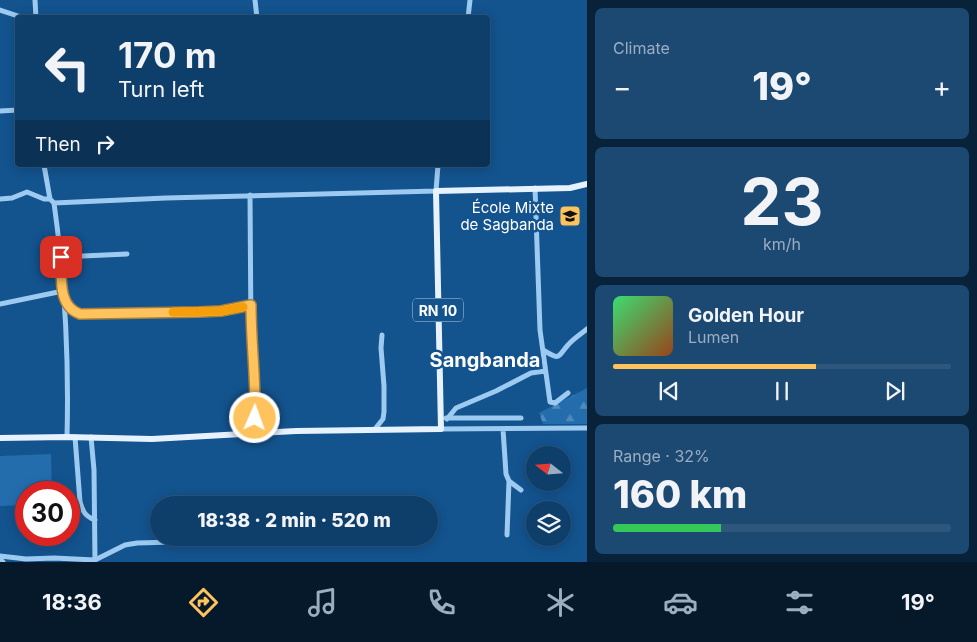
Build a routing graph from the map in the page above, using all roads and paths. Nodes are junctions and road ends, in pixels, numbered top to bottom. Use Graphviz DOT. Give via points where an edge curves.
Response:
graph roads {
  1 [pos="35,0"];
  2 [pos="256,0"];
  3 [pos="470,0"];
  4 [pos="0,10"];
  5 [pos="15,15"];
  6 [pos="36,15"];
  7 [pos="257,15"];
  8 [pos="468,15"];
  9 [pos="0,110"];
  10 [pos="15,110"];
  11 [pos="44,167"];
  12 [pos="438,167"];
  13 [pos="587,184"];
  14 [pos="535,188"];
  15 [pos="436,191"];
  16 [pos="250,195"];
  17 [pos="0,199"];
  18 [pos="52,201"];
  19 [pos="127,254"];
  20 [pos="61,257"];
  21 [pos="63,291"];
  22 [pos="64,300"];
  23 [pos="0,304"];
  24 [pos="251,305"];
  25 [pos="587,329"];
  26 [pos="382,335"];
  27 [pos="544,350"];
  28 [pos="545,370"];
  29 [pos="568,393"];
  30 [pos="444,418"];
  31 [pos="521,418"];
  32 [pos="587,428"];
  33 [pos="440,429"];
  34 [pos="503,429"];
  35 [pos="375,430"];
  36 [pos="254,433"];
  37 [pos="67,437"];
  38 [pos="76,437"];
  39 [pos="91,437"];
  40 [pos="0,438"];
  41 [pos="509,481"];
  42 [pos="521,490"];
  43 [pos="95,520"];
  44 [pos="507,536"];
  45 [pos="150,543"];
  46 [pos="0,556"];
  47 [pos="95,561"];
  1 -- 6 [label="street"];
  2 -- 7 [label="street"];
  3 -- 8 [label="street"];
  4 -- 5 [label="street"];
  9 -- 10 [label="street"];
  11 -- 18 [label="street"];
  12 -- 15 [label="street"];
  13 -- 14 [label="main road" via="570,188"];
  14 -- 15 [label="main road"];
  14 -- 27 [label="street" via="539,314"];
  15 -- 16 [label="street"];
  15 -- 30 [label="main road, RN 10"];
  16 -- 18 [label="street"];
  16 -- 24 [label="street"];
  17 -- 18 [label="street" via="27,192"];
  18 -- 20 [label="street"];
  19 -- 20 [label="street"];
  20 -- 21 [label="street"];
  21 -- 22 [label="street"];
  21 -- 23 [label="street"];
  22 -- 24 [label="street" via="76,312 87,314 221,311"];
  22 -- 37 [label="street"];
  24 -- 36 [label="street" via="256,388"];
  25 -- 27 [label="street" via="569,344 562,355 552,356"];
  26 -- 35 [label="street" via="384,412"];
  27 -- 28 [label="street"];
  28 -- 29 [label="street" via="550,402 555,403"];
  28 -- 30 [label="street" via="456,408"];
  30 -- 31 [label="street"];
  30 -- 33 [label="main road, RN 10"];
  32 -- 34 [label="street"];
  33 -- 34 [label="street"];
  33 -- 35 [label="main road"];
  34 -- 41 [label="street"];
  35 -- 36 [label="main road"];
  36 -- 39 [label="main road" via="152,439"];
  37 -- 38 [label="main road"];
  37 -- 40 [label="main road"];
  38 -- 39 [label="main road"];
  38 -- 43 [label="street" via="82,512"];
  39 -- 43 [label="street"];
  41 -- 42 [label="street"];
  41 -- 44 [label="street"];
  43 -- 47 [label="street"];
  45 -- 47 [label="street" via="124,545"];
  46 -- 47 [label="street"];
}
